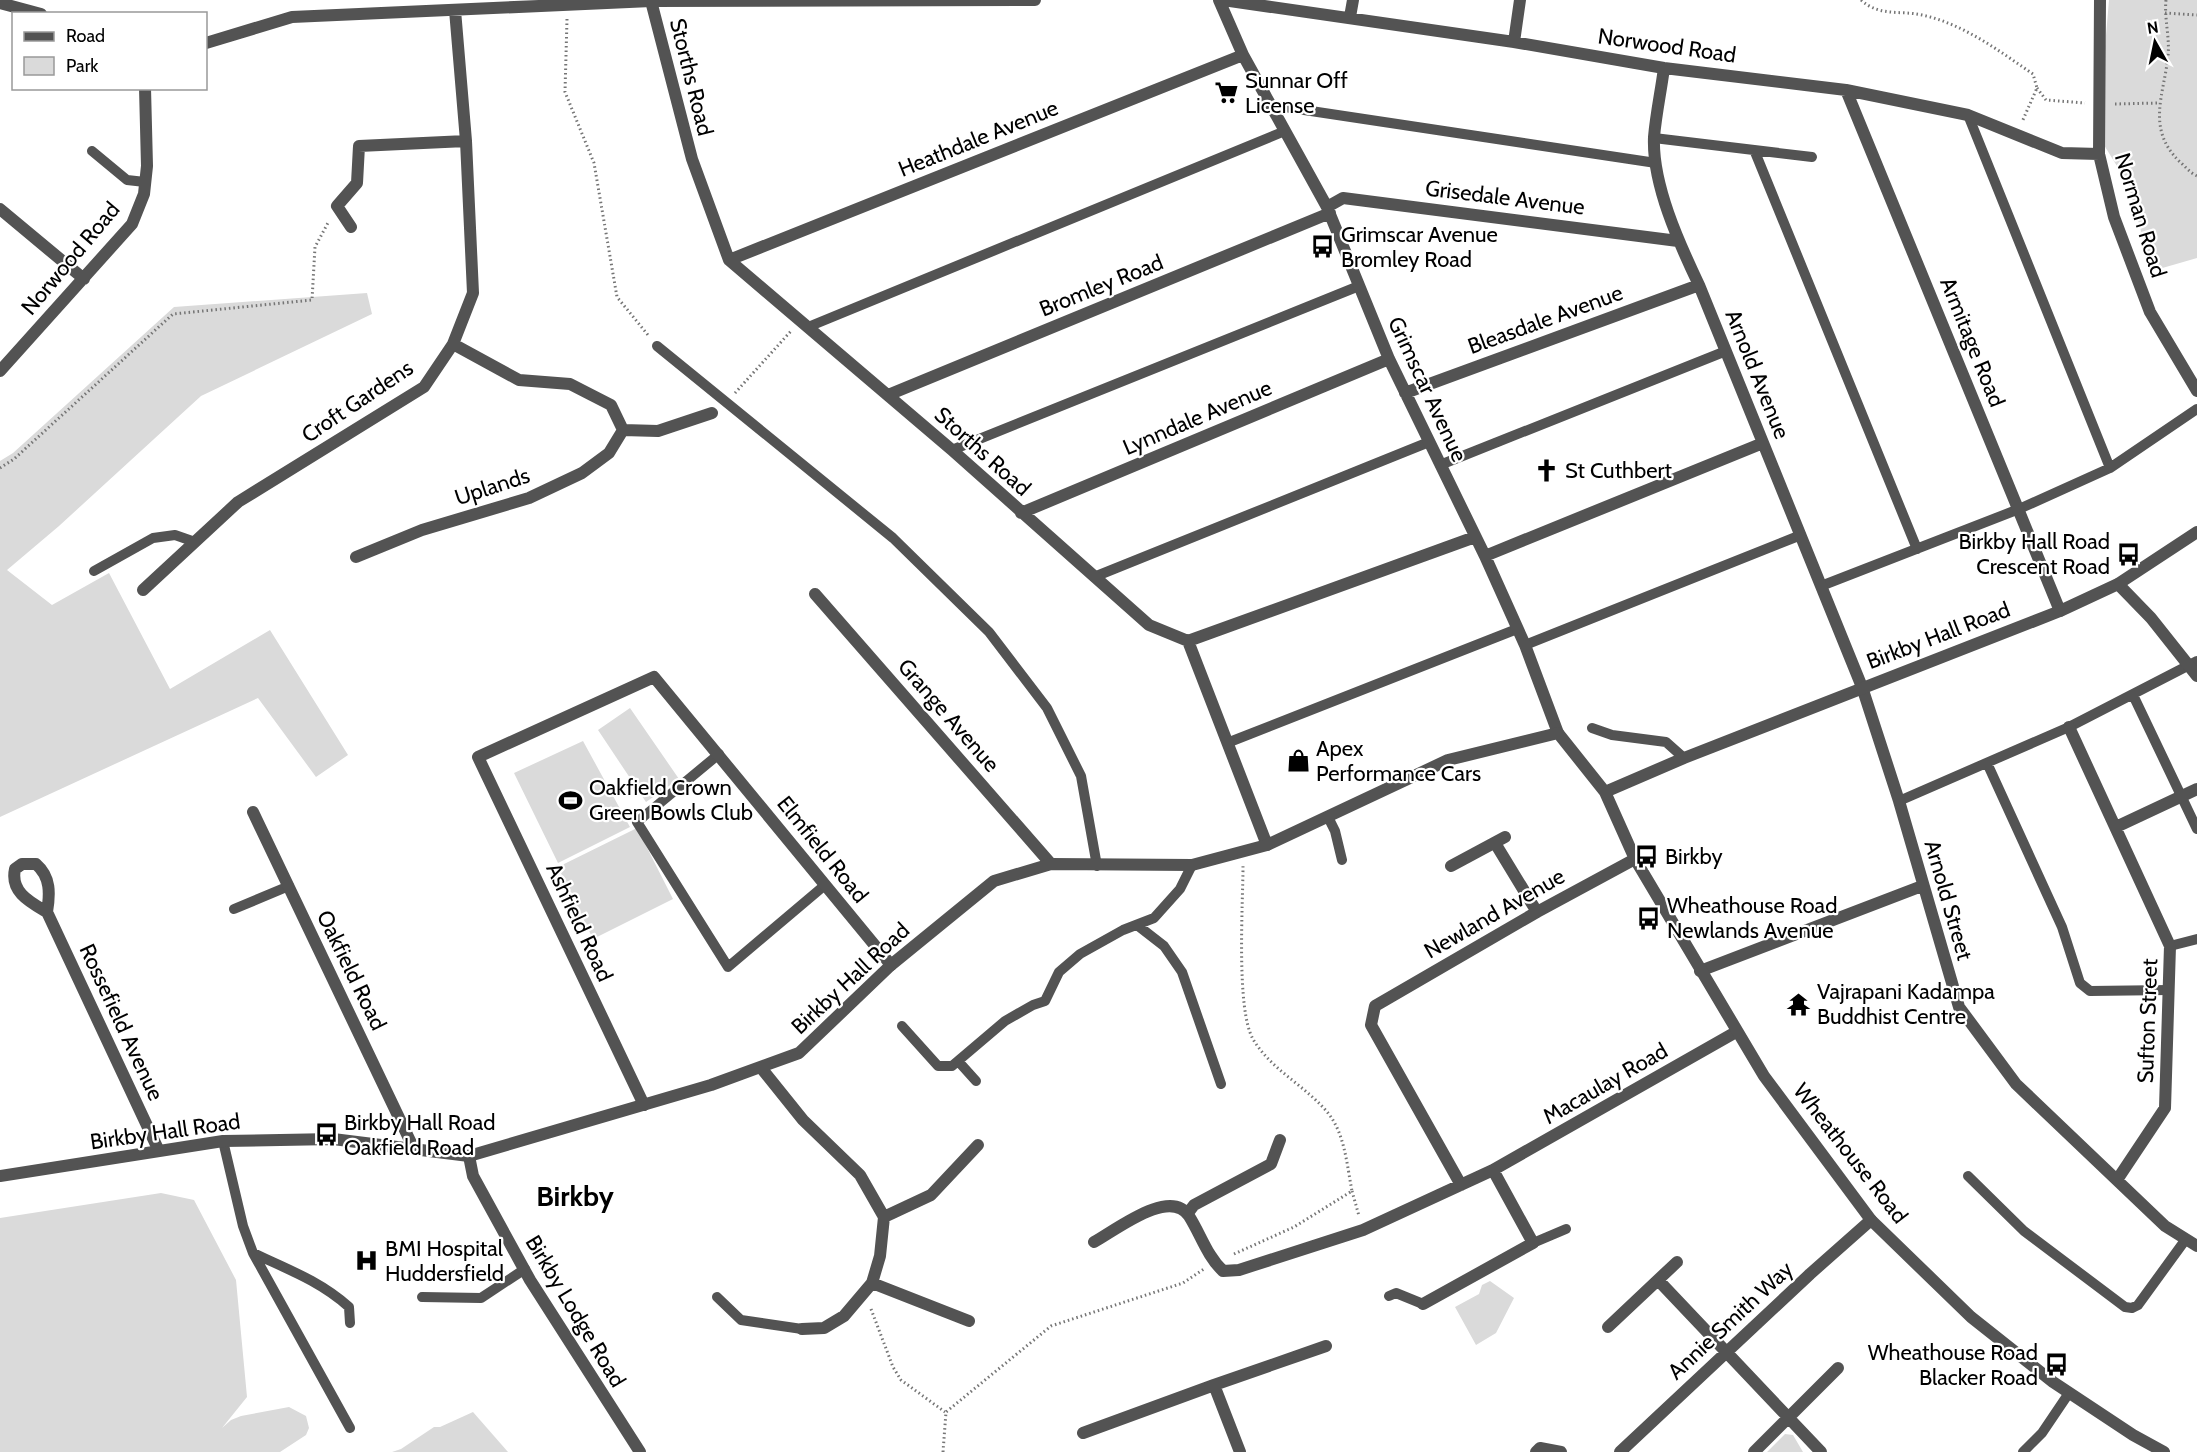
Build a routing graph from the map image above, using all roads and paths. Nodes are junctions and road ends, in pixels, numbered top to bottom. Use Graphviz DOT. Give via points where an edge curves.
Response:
graph roads {
  1 [pos="1035,0"];
  2 [pos="1219,0"];
  3 [pos="1223,0"];
  4 [pos="1353,0"];
  5 [pos="1520,0"];
  6 [pos="1861,0"];
  7 [pos="2100,0"];
  8 [pos="2166,0"];
  9 [pos="651,1"];
  10 [pos="0,3"];
  11 [pos="568,5"];
  12 [pos="455,10"];
  13 [pos="34,12"];
  14 [pos="2164,13"];
  15 [pos="2197,15"];
  16 [pos="1350,17"];
  17 [pos="1514,42"];
  18 [pos="207,43"];
  19 [pos="1243,55"];
  20 [pos="1664,68"];
  21 [pos="2037,88"];
  22 [pos="146,90"];
  23 [pos="1846,90"];
  24 [pos="2158,103"];
  25 [pos="2098,104"];
  26 [pos="1271,105"];
  27 [pos="1968,115"];
  28 [pos="1285,131"];
  29 [pos="2016,135"];
  30 [pos="1654,138"];
  31 [pos="466,141"];
  32 [pos="92,151"];
  33 [pos="1755,152"];
  34 [pos="2098,154"];
  35 [pos="1812,157"];
  36 [pos="1656,163"];
  37 [pos="2197,176"];
  38 [pos="145,182"];
  39 [pos="337,206"];
  40 [pos="0,209"];
  41 [pos="1329,210"];
  42 [pos="351,227"];
  43 [pos="1678,241"];
  44 [pos="729,260"];
  45 [pos="84,279"];
  46 [pos="1699,285"];
  47 [pos="1359,286"];
  48 [pos="804,324"];
  49 [pos="453,344"];
  50 [pos="657,346"];
  51 [pos="1726,351"];
  52 [pos="1389,359"];
  53 [pos="0,371"];
  54 [pos="2197,391"];
  55 [pos="1405,393"];
  56 [pos="888,395"];
  57 [pos="726,404"];
  58 [pos="2197,409"];
  59 [pos="712,413"];
  60 [pos="623,430"];
  61 [pos="1429,442"];
  62 [pos="1763,443"];
  63 [pos="952,450"];
  64 [pos="1440,465"];
  65 [pos="0,468"];
  66 [pos="2110,468"];
  67 [pos="2019,509"];
  68 [pos="1021,513"];
  69 [pos="2197,532"];
  70 [pos="1800,535"];
  71 [pos="1475,537"];
  72 [pos="195,542"];
  73 [pos="1917,549"];
  74 [pos="1485,556"];
  75 [pos="356,557"];
  76 [pos="94,571"];
  77 [pos="1094,577"];
  78 [pos="2118,584"];
  79 [pos="1821,586"];
  80 [pos="143,590"];
  81 [pos="815,594"];
  82 [pos="2061,611"];
  83 [pos="1517,628"];
  84 [pos="1188,640"];
  85 [pos="1525,645"];
  86 [pos="2195,668"];
  87 [pos="1862,687"];
  88 [pos="2133,695"];
  89 [pos="2069,727"];
  90 [pos="1592,728"];
  91 [pos="1558,733"];
  92 [pos="1227,743"];
  93 [pos="719,754"];
  94 [pos="478,757"];
  95 [pos="1684,758"];
  96 [pos="1987,763"];
  97 [pos="2197,789"];
  98 [pos="1605,792"];
  99 [pos="2183,795"];
  100 [pos="1899,801"];
  101 [pos="253,812"];
  102 [pos="1328,817"];
  103 [pos="2116,826"];
  104 [pos="2197,829"];
  105 [pos="1267,845"];
  106 [pos="1635,859"];
  107 [pos="1342,860"];
  108 [pos="1051,864"];
  109 [pos="1192,864"];
  110 [pos="1097,866"];
  111 [pos="1451,866"];
  112 [pos="825,885"];
  113 [pos="289,886"];
  114 [pos="1923,886"];
  115 [pos="234,909"];
  116 [pos="47,912"];
  117 [pos="1537,912"];
  118 [pos="1137,925"];
  119 [pos="2197,939"];
  120 [pos="2170,946"];
  121 [pos="891,965"];
  122 [pos="1700,971"];
  123 [pos="2169,990"];
  124 [pos="902,1026"];
  125 [pos="1736,1032"];
  126 [pos="958,1060"];
  127 [pos="762,1069"];
  128 [pos="976,1081"];
  129 [pos="1221,1084"];
  130 [pos="644,1105"];
  131 [pos="1280,1140"];
  132 [pos="223,1141"];
  133 [pos="978,1145"];
  134 [pos="413,1147"];
  135 [pos="158,1149"];
  136 [pos="469,1156"];
  137 [pos="1493,1170"];
  138 [pos="0,1176"];
  139 [pos="1968,1176"];
  140 [pos="2118,1180"];
  141 [pos="1461,1185"];
  142 [pos="1352,1191"];
  143 [pos="1188,1213"];
  144 [pos="884,1217"];
  145 [pos="1871,1220"];
  146 [pos="1566,1229"];
  147 [pos="1363,1230"];
  148 [pos="1094,1242"];
  149 [pos="2192,1242"];
  150 [pos="1533,1243"];
  151 [pos="253,1253"];
  152 [pos="1677,1262"];
  153 [pos="525,1269"];
  154 [pos="1658,1280"];
  155 [pos="872,1283"];
  156 [pos="1389,1296"];
  157 [pos="422,1297"];
  158 [pos="717,1298"];
  159 [pos="859,1298"];
  160 [pos="1423,1304"];
  161 [pos="969,1321"];
  162 [pos="350,1323"];
  163 [pos="1608,1327"];
  164 [pos="802,1329"];
  165 [pos="1326,1346"];
  166 [pos="1727,1352"];
  167 [pos="1838,1368"];
  168 [pos="1214,1385"];
  169 [pos="2070,1393"];
  170 [pos="946,1412"];
  171 [pos="1789,1418"];
  172 [pos="350,1428"];
  173 [pos="1083,1433"];
  174 [pos="640,1452"];
  175 [pos="1240,1452"];
  176 [pos="1536,1452"];
  177 [pos="1561,1452"];
  178 [pos="1620,1452"];
  179 [pos="1754,1452"];
  180 [pos="1821,1452"];
  181 [pos="2023,1452"];
  182 [pos="2164,1452"];
  1 -- 9 [label="street"];
  2 -- 19 [label="street, Grimscar Avenue"];
  3 -- 16 [label="street, Norwood Road"];
  4 -- 16 [label="street"];
  5 -- 17 [label="street"];
  6 -- 21 [label="path" via="1870,8 1922,15 1979,37 2033,74"];
  7 -- 25 [label="street, Norman Road"];
  8 -- 14 [label="path"];
  9 -- 11 [label="street"];
  9 -- 44 [label="street, Storths Road" via="692,159"];
  10 -- 13 [label="street"];
  11 -- 12 [label="street"];
  11 -- 50 [label="path" via="565,92 594,163 617,297"];
  12 -- 18 [label="street" via="292,17"];
  12 -- 31 [label="street, Croft Gardens"];
  14 -- 15 [label="path"];
  14 -- 24 [label="path" via="2168,54"];
  16 -- 17 [label="street, Norwood Road"];
  17 -- 20 [label="street, Norwood Road"];
  19 -- 26 [label="street, Grimscar Avenue"];
  19 -- 44 [label="street, Heathdale Avenue"];
  20 -- 23 [label="street, Norwood Road"];
  20 -- 30 [label="street, Arnold Avenue"];
  21 -- 25 [label="path" via="2046,100"];
  21 -- 29 [label="path"];
  22 -- 38 [label="street, Norwood Road"];
  23 -- 27 [label="street, Norwood Road"];
  23 -- 67 [label="street, Armitage Road"];
  24 -- 25 [label="path"];
  24 -- 37 [label="path" via="2168,150"];
  25 -- 34 [label="street, Norman Road"];
  26 -- 28 [label="street, Grimscar Avenue"];
  26 -- 36 [label="lane"];
  27 -- 29 [label="street, Norwood Road"];
  27 -- 66 [label="lane"];
  28 -- 41 [label="street, Grimscar Avenue"];
  28 -- 48 [label="lane"];
  29 -- 34 [label="street, Norwood Road" via="2062,153"];
  30 -- 33 [label="lane"];
  30 -- 36 [label="street, Arnold Avenue"];
  31 -- 39 [label="street" via="359,146 357,183"];
  31 -- 49 [label="street, Croft Gardens" via="473,293"];
  32 -- 38 [label="lane" via="126,180"];
  33 -- 35 [label="lane"];
  33 -- 73 [label="lane"];
  34 -- 54 [label="street, Norman Road" via="2114,217 2150,312"];
  36 -- 43 [label="street, Arnold Avenue"];
  38 -- 45 [label="street, Norwood Road" via="132,224"];
  39 -- 42 [label="street"];
  39 -- 65 [label="path" via="315,247 312,300 173,314"];
  40 -- 45 [label="street"];
  41 -- 43 [label="street, Grisedale Avenue" via="1343,198"];
  41 -- 47 [label="street, Grimscar Avenue"];
  41 -- 56 [label="street, Bromley Road"];
  43 -- 46 [label="street, Arnold Avenue"];
  44 -- 48 [label="street, Storths Road"];
  45 -- 53 [label="street, Norwood Road"];
  46 -- 51 [label="street, Arnold Avenue"];
  46 -- 55 [label="street, Bleasdale Avenue"];
  47 -- 52 [label="street, Grimscar Avenue"];
  47 -- 63 [label="lane"];
  48 -- 56 [label="street, Storths Road"];
  48 -- 57 [label="path"];
  49 -- 60 [label="street" via="519,380 570,384 611,405"];
  49 -- 72 [label="street, Croft Gardens" via="424,387 238,502"];
  50 -- 57 [label="lane"];
  51 -- 62 [label="street, Arnold Avenue"];
  51 -- 64 [label="lane"];
  52 -- 55 [label="street, Grimscar Avenue"];
  52 -- 68 [label="street, Lynndale Avenue"];
  55 -- 61 [label="street, Grimscar Avenue"];
  56 -- 63 [label="street, Storths Road"];
  57 -- 110 [label="lane" via="893,538 989,632 1047,708 1081,776"];
  58 -- 66 [label="lane"];
  59 -- 60 [label="street" via="658,431"];
  60 -- 75 [label="street, Uplands" via="609,453 582,473 540,493"];
  61 -- 64 [label="street, Grimscar Avenue"];
  61 -- 77 [label="lane"];
  62 -- 70 [label="street, Arnold Avenue"];
  62 -- 74 [label="street"];
  63 -- 68 [label="street, Storths Road"];
  64 -- 71 [label="street, Grimscar Avenue"];
  66 -- 67 [label="lane"];
  67 -- 73 [label="lane"];
  67 -- 82 [label="street, Armitage Road"];
  68 -- 77 [label="street, Storths Road"];
  69 -- 78 [label="street, Birkby Hall Road"];
  70 -- 79 [label="street, Arnold Avenue"];
  70 -- 85 [label="lane"];
  71 -- 74 [label="street, Grimscar Avenue"];
  71 -- 84 [label="street"];
  72 -- 76 [label="lane" via="175,535 153,538"];
  72 -- 80 [label="street, Croft Gardens"];
  73 -- 79 [label="lane"];
  74 -- 83 [label="street, Grimscar Avenue"];
  77 -- 84 [label="street, Storths Road" via="1149,625"];
  78 -- 82 [label="street, Birkby Hall Road"];
  78 -- 86 [label="street"];
  79 -- 87 [label="street, Arnold Avenue"];
  81 -- 108 [label="street, Grange Avenue"];
  82 -- 87 [label="street, Birkby Hall Road"];
  83 -- 85 [label="street, Grimscar Avenue"];
  83 -- 92 [label="lane"];
  84 -- 92 [label="street"];
  85 -- 91 [label="street, Grimscar Avenue"];
  86 -- 88 [label="lane"];
  87 -- 95 [label="street, Birkby Hall Road"];
  87 -- 100 [label="street, Arnold Street"];
  88 -- 89 [label="lane"];
  88 -- 99 [label="lane"];
  89 -- 96 [label="lane"];
  89 -- 103 [label="street, Sufton Street"];
  90 -- 95 [label="lane" via="1612,735 1666,742"];
  91 -- 98 [label="street, Grimscar Avenue"];
  91 -- 102 [label="street, Birkby Hall Road" via="1448,760"];
  92 -- 105 [label="street"];
  93 -- 94 [label="street, Elmfield Road" via="654,677"];
  93 -- 112 [label="street, Elmfield Road"];
  93 -- 112 [label="lane" via="637,822 728,967"];
  94 -- 130 [label="street, Ashfield Road"];
  95 -- 98 [label="street, Birkby Hall Road"];
  96 -- 100 [label="lane"];
  96 -- 123 [label="lane" via="2062,927 2080,984 2090,991"];
  97 -- 99 [label="street"];
  98 -- 106 [label="street, Wheathouse Road"];
  99 -- 103 [label="street"];
  99 -- 104 [label="lane"];
  100 -- 114 [label="street, Arnold Street"];
  101 -- 113 [label="street, Oakfield Road"];
  102 -- 105 [label="street, Birkby Hall Road"];
  102 -- 107 [label="lane"];
  103 -- 120 [label="street, Sufton Street"];
  105 -- 109 [label="street, Birkby Hall Road"];
  106 -- 117 [label="street, Newland Avenue"];
  106 -- 122 [label="street, Wheathouse Road"];
  108 -- 110 [label="street, Birkby Hall Road"];
  108 -- 121 [label="street, Birkby Hall Road" via="993,881"];
  109 -- 110 [label="street, Birkby Hall Road"];
  109 -- 118 [label="lane" via="1180,889 1154,918"];
  111 -- 117 [label="street" via="1500,840"];
  112 -- 121 [label="street, Elmfield Road"];
  113 -- 115 [label="lane"];
  113 -- 134 [label="street, Oakfield Road"];
  114 -- 122 [label="street"];
  114 -- 140 [label="street, Arnold Street" via="1959,1006 2016,1084"];
  116 -- 135 [label="street, Rossefield Avenue"];
  117 -- 141 [label="street, Newland Avenue" via="1376,1006 1371,1025"];
  118 -- 126 [label="lane" via="1080,954 1059,972 1046,1002 1032,1005 1005,1021"];
  118 -- 129 [label="lane" via="1164,946 1182,972"];
  119 -- 120 [label="lane"];
  120 -- 123 [label="street, Sufton Street"];
  121 -- 127 [label="street, Birkby Hall Road" via="799,1053"];
  122 -- 125 [label="street, Wheathouse Road"];
  123 -- 140 [label="street, Sufton Street" via="2165,1108"];
  124 -- 126 [label="lane" via="938,1066 952,1066"];
  125 -- 137 [label="street, Macaulay Road"];
  125 -- 145 [label="street, Wheathouse Road"];
  126 -- 128 [label="lane"];
  127 -- 130 [label="street, Birkby Hall Road"];
  127 -- 144 [label="street" via="802,1120 860,1175"];
  130 -- 136 [label="street, Birkby Hall Road"];
  131 -- 143 [label="street" via="1271,1164 1194,1205"];
  132 -- 134 [label="street, Birkby Hall Road" via="333,1139"];
  132 -- 135 [label="street, Birkby Hall Road"];
  132 -- 151 [label="lane"];
  133 -- 144 [label="street" via="931,1195"];
  134 -- 136 [label="street, Birkby Hall Road"];
  135 -- 138 [label="street, Birkby Hall Road"];
  136 -- 153 [label="street, Birkby Lodge Road" via="473,1176"];
  137 -- 141 [label="street, Macaulay Road"];
  137 -- 150 [label="street"];
  139 -- 149 [label="lane" via="2024,1231 2125,1307 2138,1305"];
  140 -- 149 [label="street, Arnold Street" via="2165,1226"];
  141 -- 147 [label="street, Macaulay Road"];
  142 -- 147 [label="path"];
  143 -- 147 [label="street, Macaulay Road" via="1214,1262 1224,1271 1239,1270"];
  143 -- 148 [label="street" via="1175,1204 1159,1206"];
  144 -- 155 [label="street" via="880,1256"];
  145 -- 166 [label="street, Annie Smith Way"];
  145 -- 169 [label="street, Wheathouse Road" via="1971,1317"];
  146 -- 150 [label="lane"];
  150 -- 160 [label="street"];
  151 -- 162 [label="lane" via="300,1273 334,1294 349,1307"];
  151 -- 172 [label="lane"];
  152 -- 154 [label="street"];
  153 -- 157 [label="lane" via="481,1298"];
  153 -- 174 [label="street, Birkby Lodge Road"];
  154 -- 163 [label="street"];
  154 -- 166 [label="street"];
  155 -- 159 [label="street"];
  155 -- 161 [label="street"];
  156 -- 160 [label="lane" via="1396,1293"];
  158 -- 164 [label="lane" via="741,1320"];
  159 -- 164 [label="street" via="844,1316 824,1328"];
  159 -- 170 [label="path" via="869,1305 892,1368 901,1380"];
  165 -- 168 [label="street"];
  166 -- 171 [label="street"];
  166 -- 178 [label="street, Annie Smith Way"];
  167 -- 171 [label="street"];
  168 -- 173 [label="street"];
  168 -- 175 [label="street"];
  169 -- 181 [label="lane" via="2042,1433"];
  169 -- 182 [label="street, Wheathouse Road"];
  171 -- 179 [label="street"];
  171 -- 180 [label="street"];
  176 -- 177 [label="street" via="1540,1448"];
}
